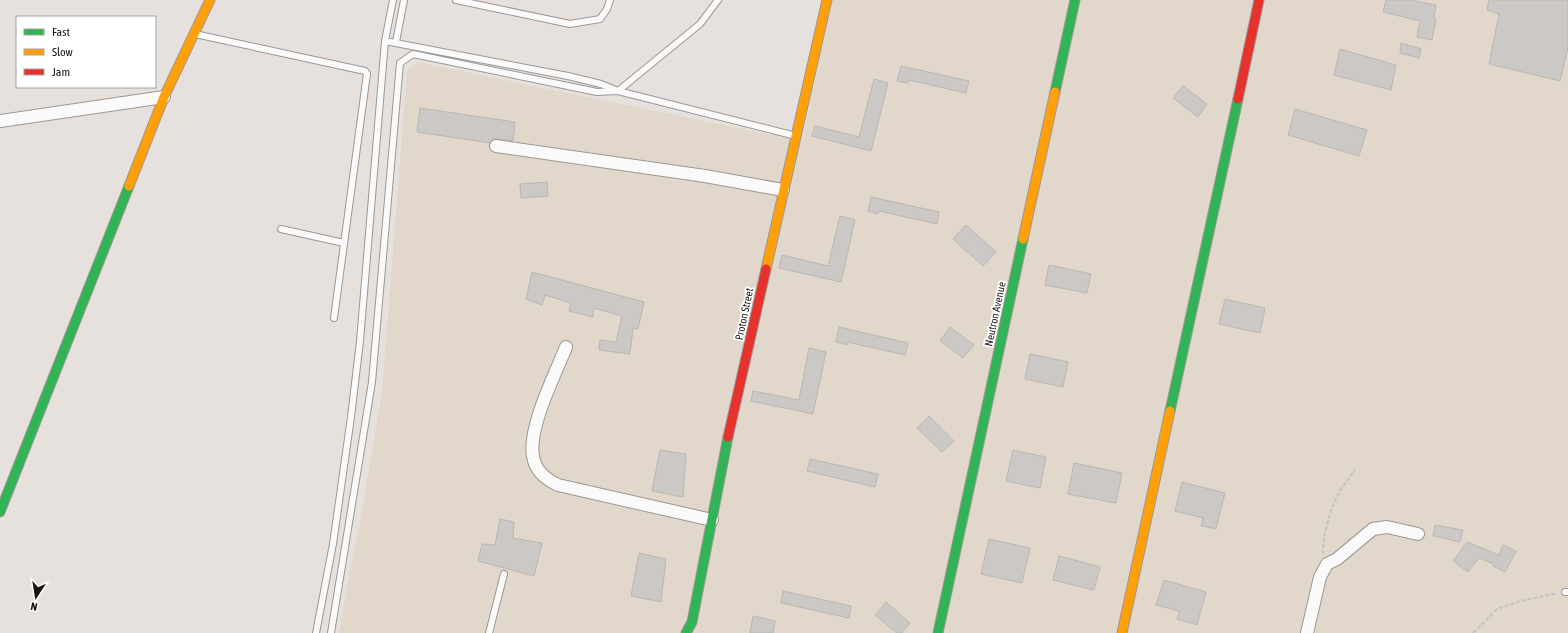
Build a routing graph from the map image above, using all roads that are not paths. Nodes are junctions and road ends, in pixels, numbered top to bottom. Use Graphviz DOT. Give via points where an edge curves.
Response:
graph roads {
  1 [pos="210,0"];
  2 [pos="393,0"];
  3 [pos="404,0"];
  4 [pos="456,0"];
  5 [pos="610,0"];
  6 [pos="718,0"];
  7 [pos="826,0"];
  8 [pos="1076,0"];
  9 [pos="1259,0"];
  10 [pos="194,34"];
  11 [pos="385,41"];
  12 [pos="396,42"];
  13 [pos="515,66"];
  14 [pos="514,75"];
  15 [pos="568,76"];
  16 [pos="566,85"];
  17 [pos="618,91"];
  18 [pos="164,97"];
  19 [pos="0,121"];
  20 [pos="796,136"];
  21 [pos="496,146"];
  22 [pos="783,190"];
  23 [pos="281,229"];
  24 [pos="344,243"];
  25 [pos="334,318"];
  26 [pos="566,347"];
  27 [pos="0,512"];
  28 [pos="712,520"];
  29 [pos="1418,534"];
  30 [pos="504,574"];
  31 [pos="316,633"];
  32 [pos="331,633"];
  33 [pos="489,633"];
  34 [pos="686,633"];
  35 [pos="938,633"];
  36 [pos="1122,633"];
  37 [pos="1307,633"];
  1 -- 10 [label="street"];
  2 -- 11 [label="lane"];
  3 -- 12 [label="lane"];
  4 -- 5 [label="lane" via="570,24 600,18"];
  6 -- 17 [label="lane" via="700,24"];
  7 -- 20 [label="street, Proton Street"];
  8 -- 35 [label="street, Neutron Avenue"];
  9 -- 36 [label="street"];
  10 -- 18 [label="street"];
  10 -- 24 [label="lane" via="365,71 367,74"];
  11 -- 12 [label="lane"];
  11 -- 31 [label="lane" via="360,341 333,544"];
  12 -- 13 [label="lane"];
  13 -- 14 [label="lane"];
  13 -- 15 [label="lane"];
  14 -- 16 [label="lane"];
  14 -- 32 [label="lane" via="413,54 400,63 372,382"];
  15 -- 16 [label="lane"];
  15 -- 17 [label="lane" via="602,84"];
  16 -- 17 [label="lane" via="596,92"];
  17 -- 20 [label="lane"];
  18 -- 19 [label="street"];
  18 -- 27 [label="street"];
  20 -- 22 [label="street, Proton Street"];
  21 -- 22 [label="street" via="705,176"];
  22 -- 28 [label="street, Proton Street"];
  23 -- 24 [label="lane"];
  24 -- 25 [label="lane"];
  26 -- 28 [label="street" via="538,418 533,440 533,457 541,474 558,485"];
  28 -- 34 [label="street, Proton Street" via="692,622"];
  29 -- 37 [label="street" via="1387,527 1373,529 1337,559 1327,564 1320,577"];
  30 -- 33 [label="lane"];
}
